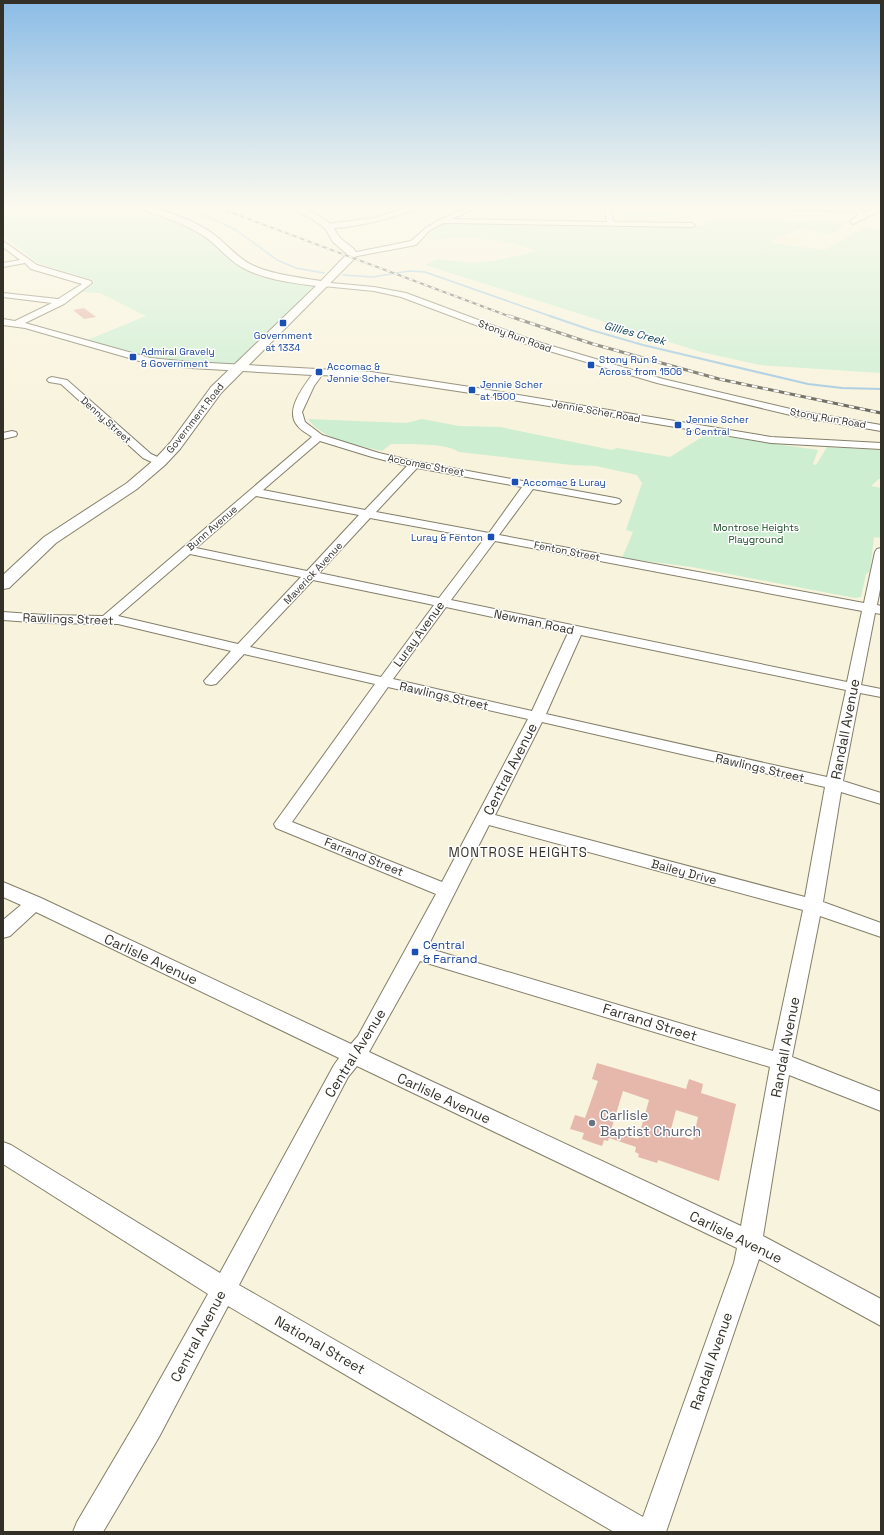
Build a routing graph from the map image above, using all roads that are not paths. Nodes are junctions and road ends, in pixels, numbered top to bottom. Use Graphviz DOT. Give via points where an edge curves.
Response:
graph roads {
  1 [pos="70,278"];
  2 [pos="281,278"];
  3 [pos="329,278"];
  4 [pos="323,284"];
  5 [pos="3,295"];
  6 [pos="61,302"];
  7 [pos="3,322"];
  8 [pos="16,324"];
  9 [pos="239,367"];
  10 [pos="319,372"];
  11 [pos="52,380"];
  12 [pos="881,428"];
  13 [pos="318,437"];
  14 [pos="881,446"];
  15 [pos="160,462"];
  16 [pos="414,464"];
  17 [pos="530,485"];
  18 [pos="253,492"];
  19 [pos="615,501"];
  20 [pos="368,514"];
  21 [pos="491,537"];
  22 [pos="187,550"];
  23 [pos="881,552"];
  24 [pos="311,576"];
  25 [pos="3,584"];
  26 [pos="443,602"];
  27 [pos="875,608"];
  28 [pos="3,616"];
  29 [pos="107,619"];
  30 [pos="576,630"];
  31 [pos="241,650"];
  32 [pos="211,681"];
  33 [pos="384,682"];
  34 [pos="854,687"];
  35 [pos="881,693"];
  36 [pos="537,717"];
  37 [pos="834,784"];
  38 [pos="881,799"];
  39 [pos="485,818"];
  40 [pos="282,824"];
  41 [pos="3,889"];
  42 [pos="446,891"];
  43 [pos="35,903"];
  44 [pos="813,906"];
  45 [pos="881,930"];
  46 [pos="3,931"];
  47 [pos="415,952"];
  48 [pos="354,1055"];
  49 [pos="782,1062"];
  50 [pos="881,1102"];
  51 [pos="3,1152"];
  52 [pos="750,1243"];
  53 [pos="223,1289"];
  54 [pos="881,1313"];
  55 [pos="87,1532"];
  56 [pos="641,1532"];
  57 [pos="652,1532"];
  1 -- 6 [label="street" via="88,283"];
  2 -- 4 [label="main road, Stony Run Road"];
  3 -- 4 [label="main road, Government Road"];
  4 -- 9 [label="main road, Government Road"];
  4 -- 12 [label="street, Stony Run Road" via="403,295 532,343 660,381 799,414"];
  5 -- 6 [label="street"];
  6 -- 8 [label="street"];
  7 -- 8 [label="street, Jennie Scher Road"];
  8 -- 9 [label="street, Jennie Scher Road" via="150,361"];
  9 -- 10 [label="street, Jennie Scher Road"];
  9 -- 15 [label="main road, Government Road" via="216,390 175,446"];
  10 -- 13 [label="street, Accomac Street" via="309,386 297,412 301,424"];
  10 -- 14 [label="street, Jennie Scher Road" via="371,375 771,440"];
  11 -- 15 [label="street, Denny Street" via="64,382 147,456"];
  13 -- 16 [label="street, Accomac Street"];
  13 -- 18 [label="street, Bunn Avenue"];
  15 -- 25 [label="main road, Government Road" via="132,486 50,540"];
  16 -- 17 [label="street, Accomac Street"];
  16 -- 20 [label="street, Maverick Avenue"];
  17 -- 19 [label="street, Accomac Street"];
  17 -- 21 [label="street, Luray Avenue"];
  18 -- 20 [label="street, Fenton Street"];
  18 -- 22 [label="street, Bunn Avenue"];
  20 -- 21 [label="street, Fenton Street"];
  20 -- 24 [label="street, Maverick Avenue"];
  21 -- 26 [label="street, Luray Avenue"];
  21 -- 27 [label="street, Fenton Street"];
  22 -- 24 [label="street, Newman Road"];
  22 -- 29 [label="street, Bunn Avenue"];
  23 -- 27 [label="street, Randall Avenue"];
  24 -- 26 [label="street, Newman Road"];
  24 -- 31 [label="street, Maverick Avenue"];
  26 -- 30 [label="street, Newman Road"];
  26 -- 33 [label="street, Luray Avenue"];
  27 -- 34 [label="street, Randall Avenue"];
  28 -- 29 [label="street, Rawlings Street" via="45,620"];
  29 -- 31 [label="street, Rawlings Street"];
  30 -- 34 [label="street, Newman Road"];
  30 -- 36 [label="street, Central Avenue"];
  31 -- 32 [label="street, Maverick Avenue"];
  31 -- 33 [label="street, Rawlings Street"];
  33 -- 36 [label="street, Rawlings Street"];
  33 -- 40 [label="street, Luray Avenue"];
  34 -- 35 [label="street, Newman Road"];
  34 -- 37 [label="street, Randall Avenue"];
  36 -- 37 [label="street, Rawlings Street"];
  36 -- 39 [label="street, Central Avenue"];
  37 -- 38 [label="street, Rawlings Street"];
  37 -- 44 [label="street, Randall Avenue"];
  39 -- 42 [label="street, Central Avenue"];
  39 -- 44 [label="street, Bailey Drive"];
  40 -- 42 [label="street, Farrand Street"];
  41 -- 43 [label="street, Carlisle Avenue"];
  42 -- 47 [label="street, Central Avenue"];
  43 -- 46 [label="street"];
  43 -- 48 [label="street, Carlisle Avenue"];
  44 -- 45 [label="street, Bailey Drive"];
  44 -- 49 [label="street, Randall Avenue"];
  47 -- 48 [label="street, Central Avenue" via="371,1032"];
  47 -- 49 [label="street, Farrand Street"];
  48 -- 52 [label="street, Carlisle Avenue"];
  48 -- 53 [label="street, Central Avenue" via="341,1071"];
  49 -- 50 [label="street, Farrand Street"];
  49 -- 52 [label="street, Randall Avenue"];
  51 -- 53 [label="street, National Street"];
  52 -- 54 [label="street, Carlisle Avenue"];
  52 -- 57 [label="street, Randall Avenue" via="746,1263"];
  53 -- 55 [label="street, Central Avenue" via="149,1427"];
  53 -- 56 [label="street, National Street"];
}
